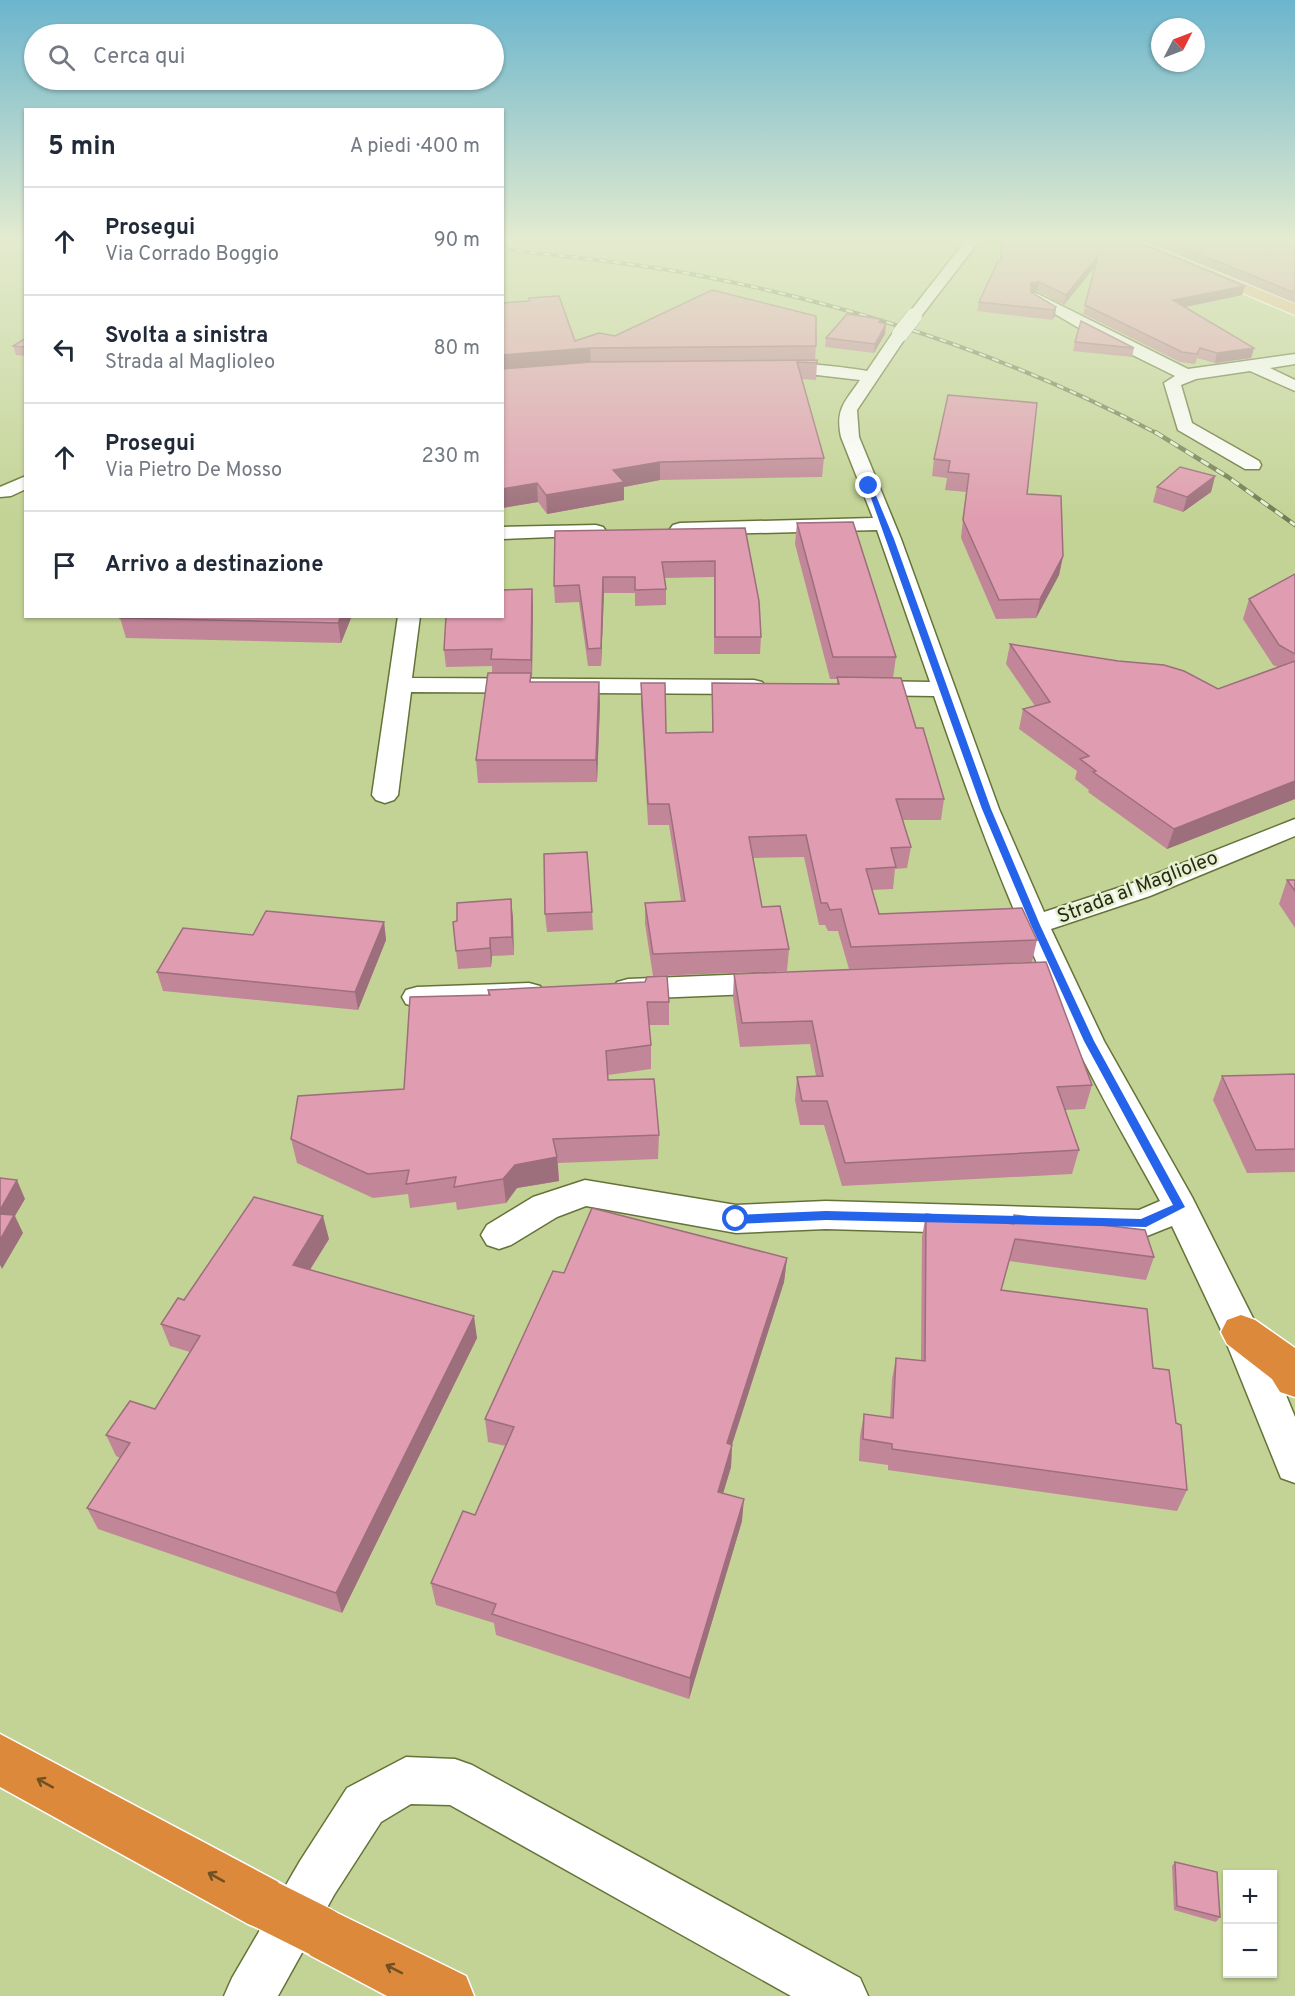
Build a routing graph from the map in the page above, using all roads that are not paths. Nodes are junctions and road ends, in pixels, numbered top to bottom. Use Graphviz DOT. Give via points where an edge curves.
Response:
graph roads {
  1 [pos="901,333"];
  2 [pos="1100,333"];
  3 [pos="1295,359"];
  4 [pos="1252,366"];
  5 [pos="758,371"];
  6 [pos="1192,375"];
  7 [pos="871,376"];
  8 [pos="1295,386"];
  9 [pos="1252,465"];
  10 [pos="24,483"];
  11 [pos="4,492"];
  12 [pos="884,524"];
  13 [pos="657,530"];
  14 [pos="610,531"];
  15 [pos="504,533"];
  16 [pos="409,618"];
  17 [pos="400,685"];
  18 [pos="778,688"];
  19 [pos="838,688"];
  20 [pos="944,689"];
  21 [pos="385,795"];
  22 [pos="1295,827"];
  23 [pos="1035,925"];
  24 [pos="808,982"];
  25 [pos="595,990"];
  26 [pos="560,992"];
  27 [pos="417,997"];
  28 [pos="1180,1207"];
  29 [pos="499,1235"];
  30 [pos="1241,1332"];
  31 [pos="1295,1379"];
  32 [pos="1295,1465"];
  33 [pos="0,1759"];
  34 [pos="250,1996"];
  35 [pos="446,1996"];
  36 [pos="842,1996"];
  1 -- 7 [label="street, bridge"];
  2 -- 6 [label="street"];
  3 -- 4 [label="street"];
  4 -- 6 [label="street"];
  4 -- 8 [label="street"];
  5 -- 7 [label="street" via="817,370"];
  6 -- 9 [label="street" via="1172,383 1184,426"];
  7 -- 12 [label="street" via="848,410 847,423"];
  10 -- 11 [label="street"];
  12 -- 13 [label="street"];
  12 -- 20 [label="street"];
  14 -- 15 [label="street"];
  16 -- 17 [label="street"];
  17 -- 18 [label="street"];
  17 -- 21 [label="street"];
  19 -- 20 [label="street"];
  20 -- 23 [label="street" via="986,809"];
  22 -- 23 [label="street, Strada al Maglioleo" via="1140,890"];
  23 -- 28 [label="street, Strada al Maglioleo" via="1045,973 1089,1041"];
  24 -- 25 [label="street"];
  26 -- 27 [label="street"];
  28 -- 29 [label="street" via="1142,1224 826,1215 736,1219 585,1193 545,1207"];
  28 -- 30 [label="street, Strada al Maglioleo"];
  30 -- 31 [label="highway" via="1287,1366"];
  30 -- 32 [label="street, Strada al Maglioleo"];
  35 -- 33 [label="highway, one-way, bridge" via="267,1905"];
  34 -- 36 [label="street" via="364,1805 406,1780 455,1782"];
}
